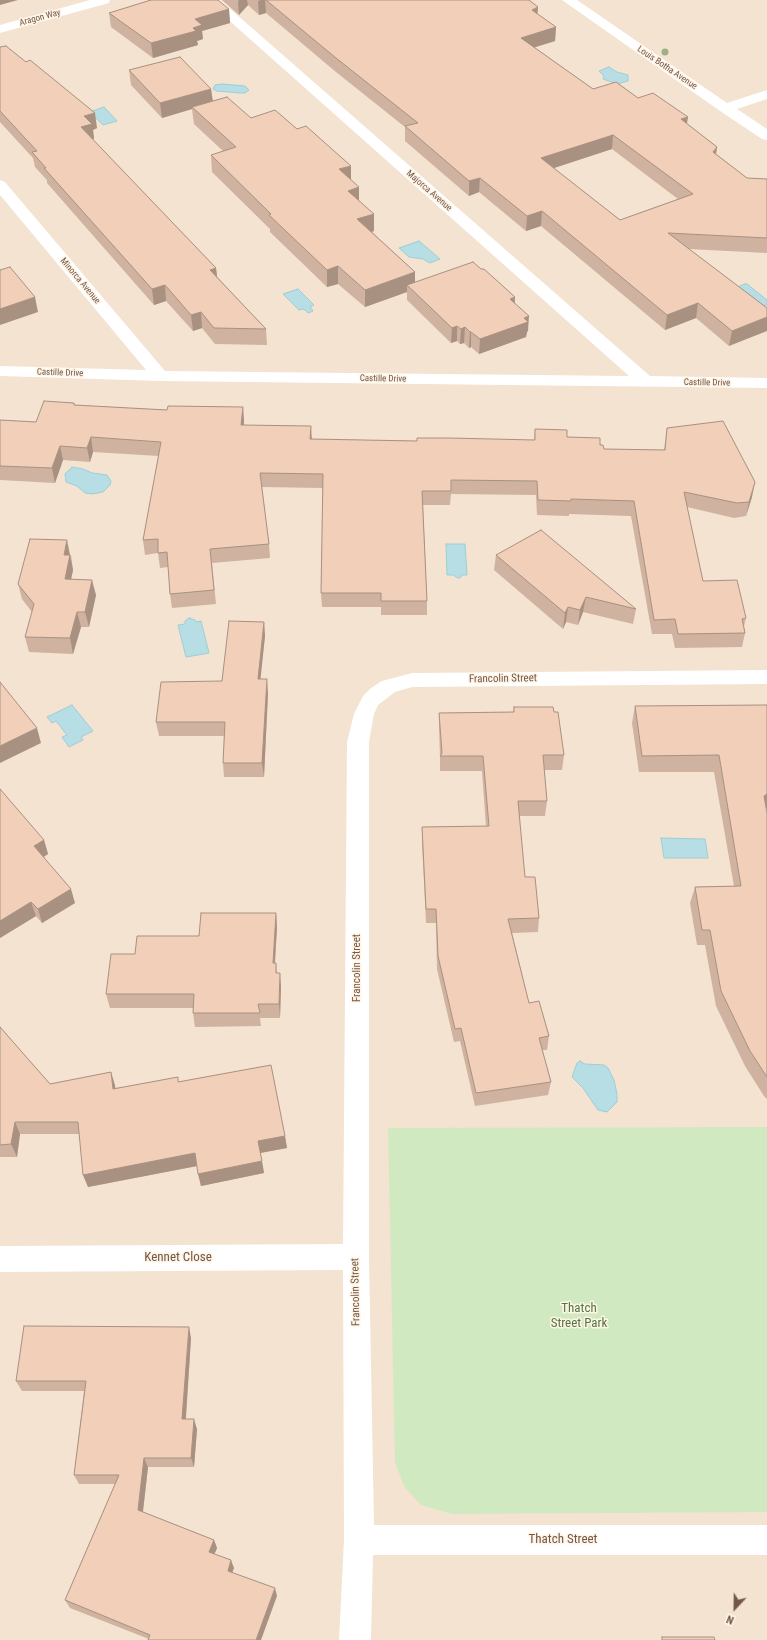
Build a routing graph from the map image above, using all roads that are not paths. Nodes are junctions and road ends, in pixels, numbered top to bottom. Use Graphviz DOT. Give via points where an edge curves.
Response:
graph roads {
  1 [pos="104,0"];
  2 [pos="212,0"];
  3 [pos="568,0"];
  4 [pos="0,29"];
  5 [pos="767,94"];
  6 [pos="725,108"];
  7 [pos="767,136"];
  8 [pos="0,185"];
  9 [pos="0,371"];
  10 [pos="160,376"];
  11 [pos="646,382"];
  12 [pos="767,383"];
  13 [pos="767,677"];
  14 [pos="356,1257"];
  15 [pos="0,1259"];
  16 [pos="359,1540"];
  17 [pos="767,1540"];
  18 [pos="355,1640"];
  1 -- 4 [label="street, Aragon Way"];
  2 -- 11 [label="street, Majorca Avenue"];
  3 -- 6 [label="street, Louis Botha Avenue"];
  5 -- 6 [label="street"];
  6 -- 7 [label="street, Louis Botha Avenue"];
  8 -- 10 [label="street, Minorca Avenue"];
  9 -- 10 [label="street, Castille Drive"];
  10 -- 11 [label="street, Castille Drive"];
  11 -- 12 [label="street, Castille Drive"];
  13 -- 14 [label="street, Francolin Street" via="412,680 389,686 370,701 364,714 358,742"];
  14 -- 15 [label="street, Kennet Close"];
  14 -- 16 [label="street, Francolin Street"];
  16 -- 17 [label="street, Thatch Street"];
  16 -- 18 [label="street, Francolin Street"];
}
